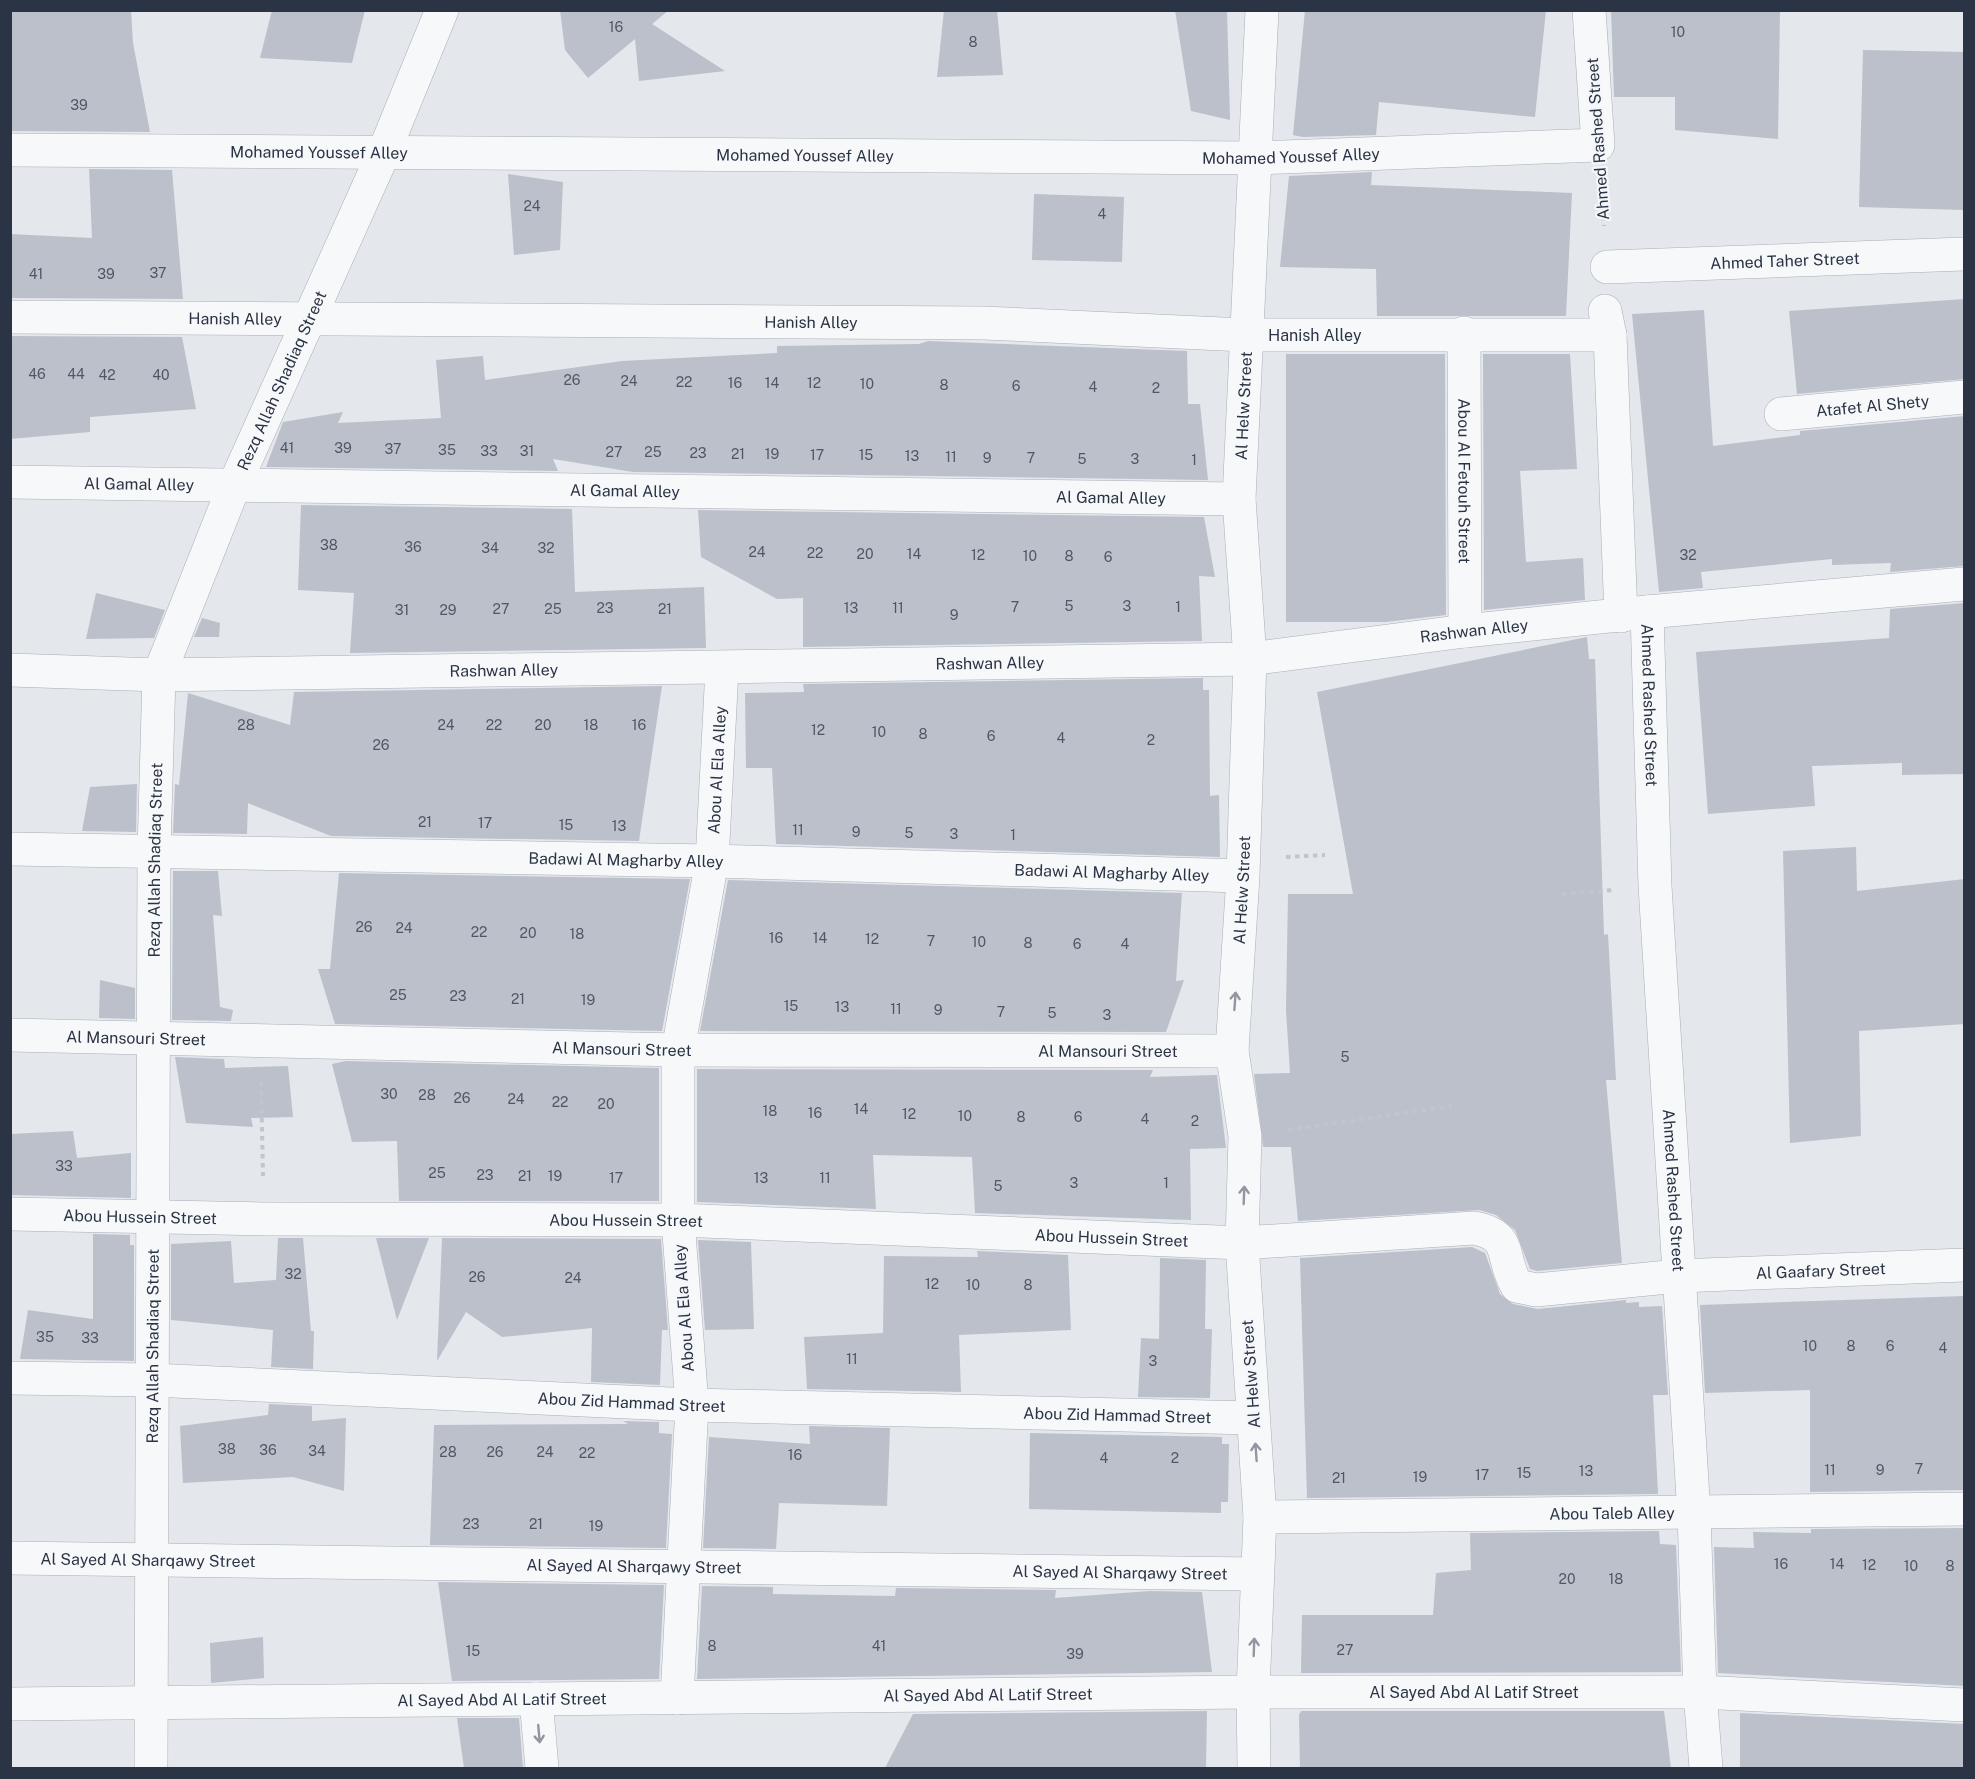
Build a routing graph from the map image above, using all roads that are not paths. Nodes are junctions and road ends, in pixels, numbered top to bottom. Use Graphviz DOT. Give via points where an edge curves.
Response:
graph roads {
  1 [pos="442,10"];
  2 [pos="1263,10"];
  3 [pos="1589,10"];
  4 [pos="1598,145"];
  5 [pos="10,150"];
  6 [pos="384,152"];
  7 [pos="1256,158"];
  8 [pos="1965,254"];
  9 [pos="1607,267"];
  10 [pos="10,317"];
  11 [pos="309,318"];
  12 [pos="1608,323"];
  13 [pos="1464,333"];
  14 [pos="1245,335"];
  15 [pos="1965,397"];
  16 [pos="1781,414"];
  17 [pos="10,482"];
  18 [pos="234,486"];
  19 [pos="1239,499"];
  20 [pos="1965,584"];
  21 [pos="1634,614"];
  22 [pos="1465,631"];
  23 [pos="1250,659"];
  24 [pos="722,669"];
  25 [pos="10,670"];
  26 [pos="159,675"];
  27 [pos="10,849"];
  28 [pos="154,851"];
  29 [pos="712,861"];
  30 [pos="1242,876"];
  31 [pos="10,1035"];
  32 [pos="153,1040"];
  33 [pos="678,1050"];
  34 [pos="1232,1052"];
  35 [pos="10,1214"];
  36 [pos="154,1217"];
  37 [pos="678,1220"];
  38 [pos="1242,1243"];
  39 [pos="1965,1265"];
  40 [pos="1678,1276"];
  41 [pos="10,1378"];
  42 [pos="152,1380"];
  43 [pos="692,1405"];
  44 [pos="1253,1418"];
  45 [pos="1965,1509"];
  46 [pos="1694,1514"];
  47 [pos="1260,1517"];
  48 [pos="10,1558"];
  49 [pos="151,1560"];
  50 [pos="683,1568"];
  51 [pos="1256,1574"];
  52 [pos="1253,1692"];
  53 [pos="1700,1692"];
  54 [pos="677,1698"];
  55 [pos="536,1699"];
  56 [pos="150,1701"];
  57 [pos="10,1704"];
  58 [pos="1965,1705"];
  59 [pos="151,1768"];
  60 [pos="542,1768"];
  61 [pos="1254,1768"];
  62 [pos="1706,1768"];
  1 -- 6 [label="street, Rezq Allah Shadiaq Street"];
  2 -- 7 [label="street, Al Helw Street"];
  3 -- 4 [label="street, Ahmed Rashed Street"];
  4 -- 7 [label="street, Mohamed Youssef Alley"];
  5 -- 6 [label="street, Mohamed Youssef Alley"];
  6 -- 7 [label="street, Mohamed Youssef Alley"];
  6 -- 11 [label="street, Rezq Allah Shadiaq Street"];
  7 -- 14 [label="street, Al Helw Street"];
  8 -- 9 [label="street, Ahmed Taher Street"];
  10 -- 11 [label="street, Hanish Alley"];
  11 -- 14 [label="street, Hanish Alley" via="984,323"];
  11 -- 18 [label="street, Rezq Allah Shadiaq Street"];
  12 -- 13 [label="street, Hanish Alley"];
  12 -- 21 [label="street, Ahmed Rashed Street"];
  13 -- 14 [label="street, Hanish Alley"];
  13 -- 22 [label="street, Abou Al Fetouh Street"];
  14 -- 19 [label="street, Al Helw Street"];
  15 -- 16 [label="street, Atafet Al Shety"];
  17 -- 18 [label="street, Al Gamal Alley"];
  18 -- 19 [label="street, Al Gamal Alley"];
  18 -- 26 [label="street, Rezq Allah Shadiaq Street"];
  19 -- 23 [label="street, Al Helw Street"];
  20 -- 21 [label="street, Rashwan Alley"];
  21 -- 22 [label="street, Rashwan Alley"];
  21 -- 40 [label="street, Ahmed Rashed Street"];
  22 -- 23 [label="street, Rashwan Alley"];
  23 -- 24 [label="street, Rashwan Alley"];
  23 -- 30 [label="street, Al Helw Street"];
  24 -- 26 [label="street, Rashwan Alley"];
  24 -- 29 [label="street, Abou Al Ela Alley"];
  25 -- 26 [label="street, Rashwan Alley"];
  26 -- 28 [label="street, Rezq Allah Shadiaq Street"];
  27 -- 28 [label="street, Badawi Al Magharby Alley"];
  28 -- 29 [label="street, Badawi Al Magharby Alley"];
  28 -- 32 [label="street, Rezq Allah Shadiaq Street"];
  29 -- 30 [label="street, Badawi Al Magharby Alley"];
  29 -- 33 [label="street, Abou Al Ela Alley"];
  34 -- 30 [label="street, Al Helw Street, one-way"];
  31 -- 32 [label="street, Al Mansouri Street"];
  32 -- 33 [label="street, Al Mansouri Street"];
  32 -- 36 [label="street, Rezq Allah Shadiaq Street"];
  33 -- 34 [label="street, Al Mansouri Street"];
  33 -- 37 [label="street, Abou Al Ela Alley"];
  38 -- 34 [label="street, Al Helw Street, one-way" via="1245,1136"];
  35 -- 36 [label="street, Abou Hussein Street"];
  36 -- 37 [label="street, Abou Hussein Street"];
  36 -- 42 [label="street, Rezq Allah Shadiaq Street"];
  37 -- 38 [label="street, Abou Hussein Street"];
  37 -- 43 [label="street, Abou Al Ela Alley"];
  38 -- 40 [label="street, Abou Hussein Street" via="1474,1228 1493,1232 1502,1242 1517,1286 1536,1290"];
  38 -- 44 [label="street, Al Helw Street"];
  39 -- 40 [label="street, Al Gaafary Street"];
  40 -- 46 [label="street, Ahmed Rashed Street"];
  41 -- 42 [label="street, Abou Zid Hammad Street"];
  42 -- 43 [label="street, Abou Zid Hammad Street"];
  42 -- 49 [label="street, Rezq Allah Shadiaq Street"];
  43 -- 44 [label="street, Abou Zid Hammad Street"];
  43 -- 50 [label="street, Abou Al Ela Alley"];
  47 -- 44 [label="street, Al Helw Street, one-way"];
  45 -- 46 [label="street, Abou Taleb Alley"];
  46 -- 47 [label="street, Abou Taleb Alley"];
  46 -- 53 [label="street, Ahmed Rashed Street"];
  47 -- 51 [label="street, Al Helw Street"];
  48 -- 49 [label="street, Al Sayed Al Sharqawy Street"];
  49 -- 50 [label="street, Al Sayed Al Sharqawy Street"];
  49 -- 56 [label="street, Rezq Allah Shadiaq Street"];
  50 -- 51 [label="street, Al Sayed Al Sharqawy Street"];
  50 -- 54 [label="street, Abou Al Ela Alley"];
  52 -- 51 [label="street, Al Helw Street, one-way"];
  52 -- 53 [label="street, Al Sayed Abd Al Latif Street"];
  52 -- 54 [label="street, Al Sayed Abd Al Latif Street"];
  52 -- 61 [label="street, Al Helw Street"];
  53 -- 58 [label="street, Al Sayed Abd Al Latif Street"];
  53 -- 62 [label="street, Ahmed Rashed Street"];
  54 -- 55 [label="street, Al Sayed Abd Al Latif Street"];
  55 -- 56 [label="street, Al Sayed Abd Al Latif Street"];
  55 -- 60 [label="street, one-way"];
  56 -- 57 [label="street, Al Sayed Abd Al Latif Street"];
  56 -- 59 [label="street, Rezq Allah Shadiaq Street"];
}
